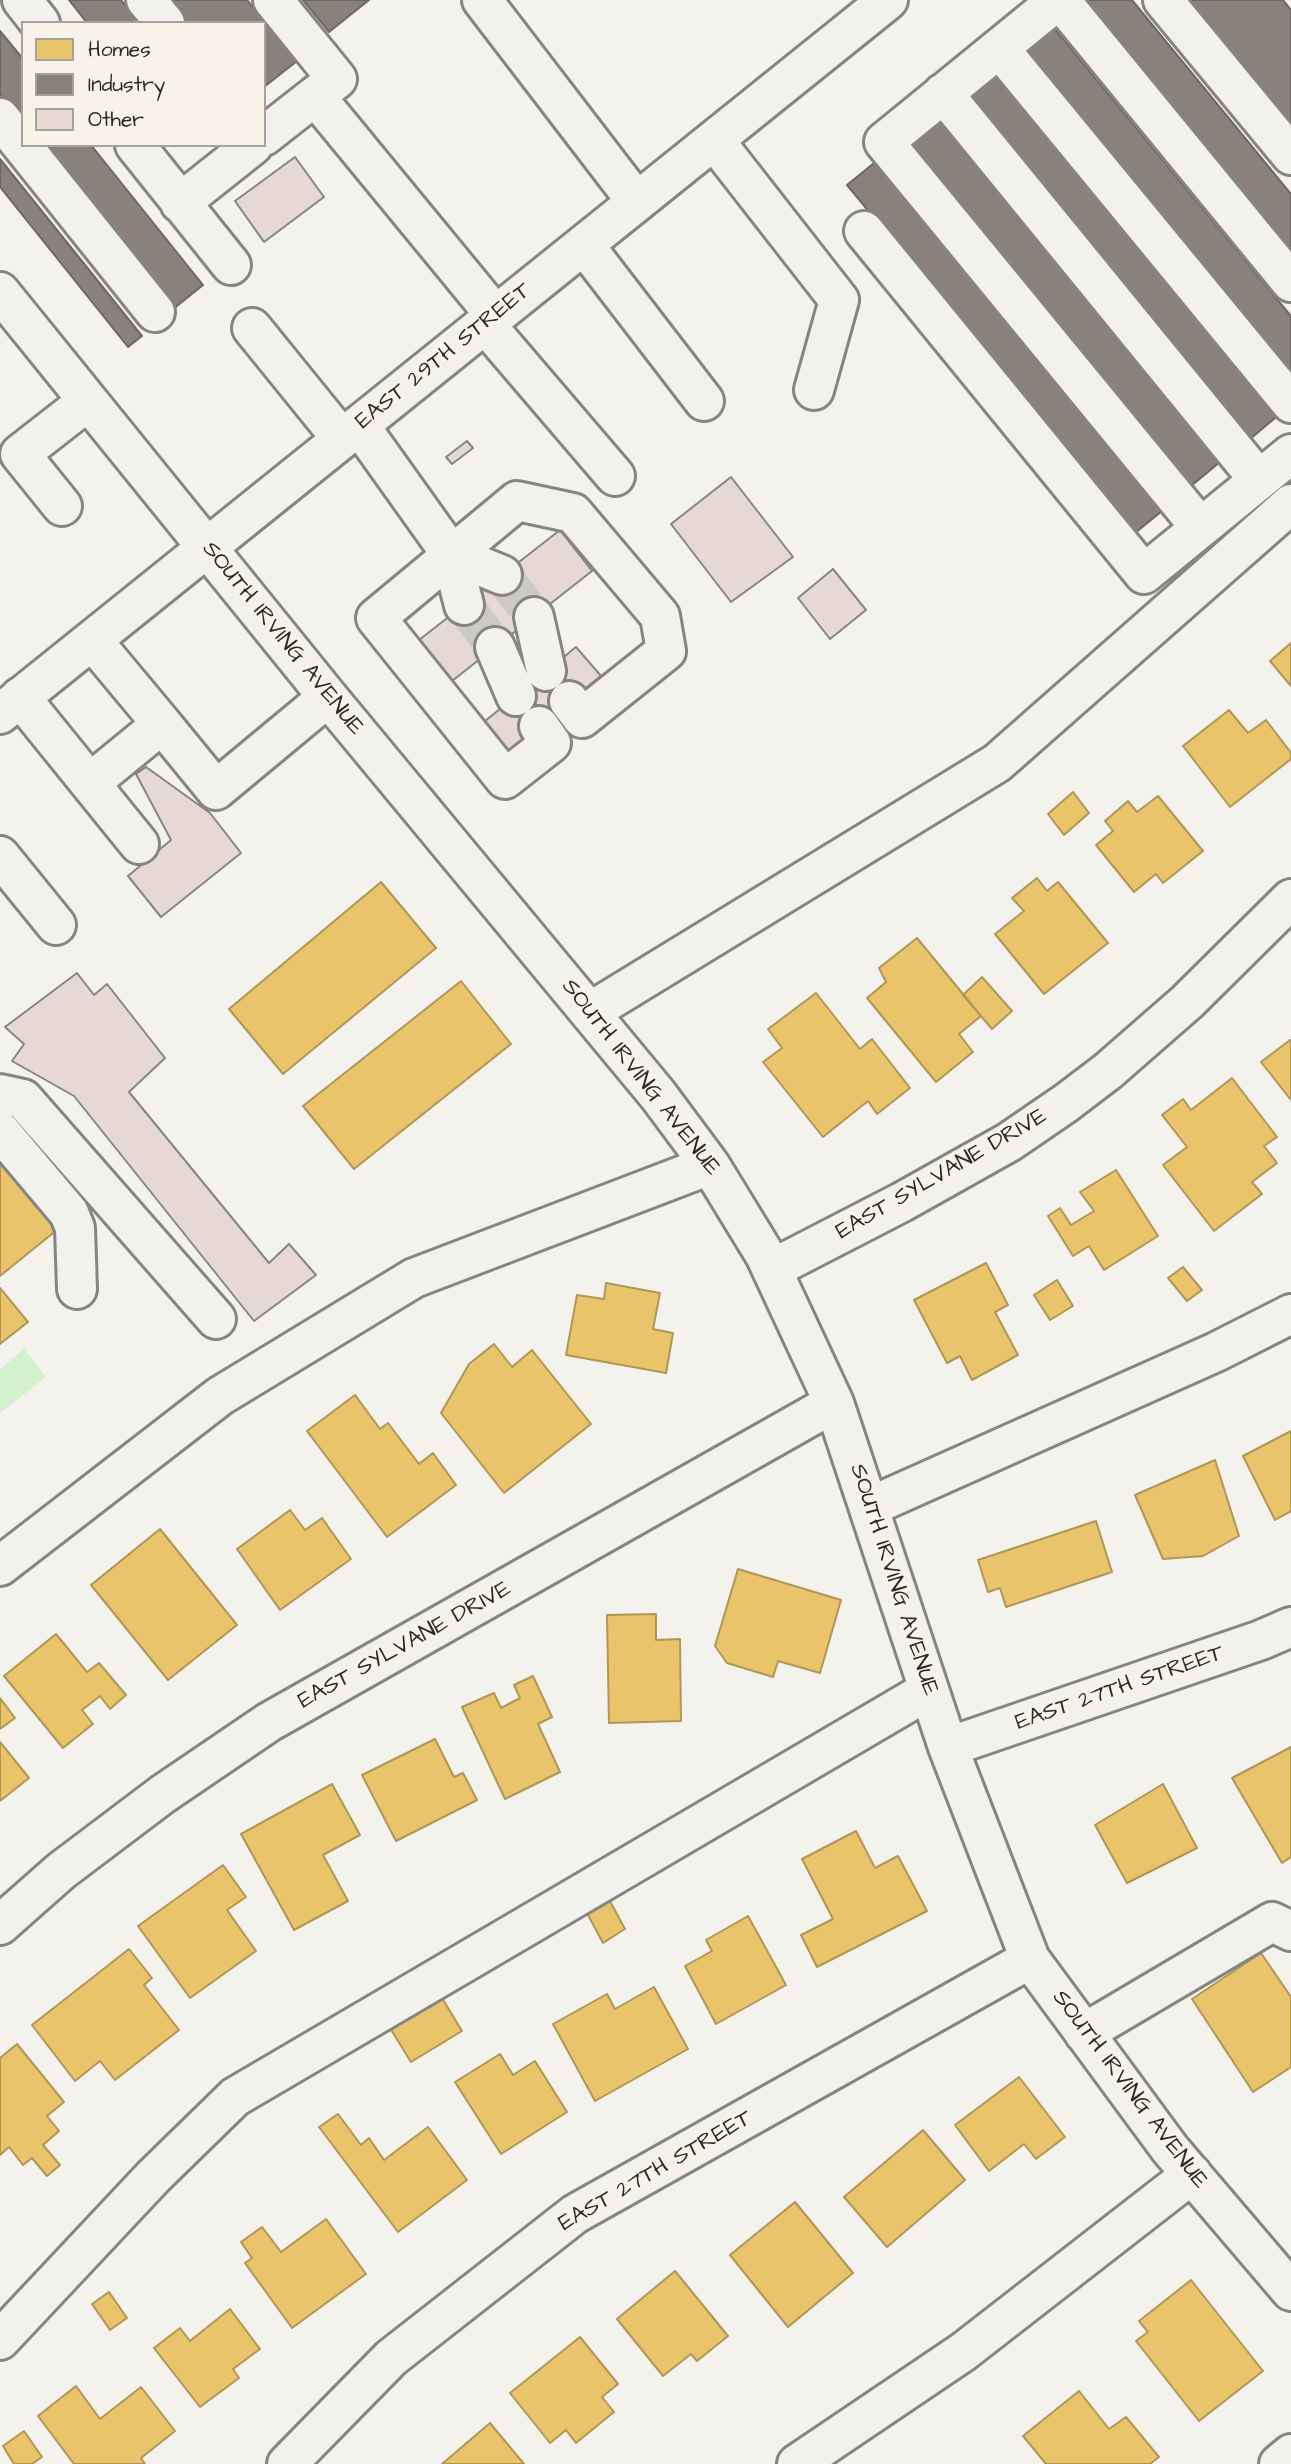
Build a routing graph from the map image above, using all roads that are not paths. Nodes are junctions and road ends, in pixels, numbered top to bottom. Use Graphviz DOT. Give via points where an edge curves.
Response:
graph roads {
  1 [pos="22,0"];
  2 [pos="146,0"];
  3 [pos="273,0"];
  4 [pos="482,0"];
  5 [pos="888,0"];
  6 [pos="1059,0"];
  7 [pos="1163,0"];
  8 [pos="38,21"];
  9 [pos="162,21"];
  10 [pos="999,48"];
  11 [pos="943,93"];
  12 [pos="315,96"];
  13 [pos="0,118"];
  14 [pos="266,134"];
  15 [pos="714,140"];
  16 [pos="21,144"];
  17 [pos="23,147"];
  18 [pos="137,147"];
  19 [pos="250,147"];
  20 [pos="1291,155"];
  21 [pos="637,202"];
  22 [pos="180,203"];
  23 [pos="864,231"];
  24 [pos="584,245"];
  25 [pos="230,265"];
  26 [pos="1291,282"];
  27 [pos="0,292"];
  28 [pos="155,312"];
  29 [pos="491,320"];
  30 [pos="252,328"];
  31 [pos="814,390"];
  32 [pos="88,401"];
  33 [pos="704,401"];
  34 [pos="1291,402"];
  35 [pos="351,432"];
  36 [pos="1291,454"];
  37 [pos="615,476"];
  38 [pos="1259,480"];
  39 [pos="1291,504"];
  40 [pos="62,506"];
  41 [pos="1200,527"];
  42 [pos="207,548"];
  43 [pos="451,554"];
  44 [pos="502,575"];
  45 [pos="464,605"];
  46 [pos="534,617"];
  47 [pos="92,640"];
  48 [pos="495,647"];
  49 [pos="546,671"];
  50 [pos="516,696"];
  51 [pos="328,697"];
  52 [pos="10,706"];
  53 [pos="162,724"];
  54 [pos="90,783"];
  55 [pos="139,844"];
  56 [pos="0,856"];
  57 [pos="1291,899"];
  58 [pos="56,925"];
  59 [pos="590,1012"];
  60 [pos="0,1094"];
  61 [pos="0,1131"];
  62 [pos="710,1165"];
  63 [pos="772,1269"];
  64 [pos="77,1289"];
  65 [pos="1291,1314"];
  66 [pos="216,1319"];
  67 [pos="834,1403"];
  68 [pos="869,1507"];
  69 [pos="0,1566"];
  70 [pos="1291,1627"];
  71 [pos="929,1690"];
  72 [pos="948,1747"];
  73 [pos="0,1925"];
  74 [pos="1291,1931"];
  75 [pos="1030,1959"];
  76 [pos="1084,2033"];
  77 [pos="1192,2174"];
  78 [pos="1291,2291"];
  79 [pos="0,2340"];
  80 [pos="1291,2454"];
  81 [pos="287,2464"];
  82 [pos="797,2464"];
  83 [pos="1279,2464"];
  1 -- 8 [label="street"];
  2 -- 9 [label="street"];
  3 -- 12 [label="street" via="337,79"];
  4 -- 21 [label="street"];
  5 -- 15 [label="street, EAST 29TH STREET"];
  6 -- 10 [label="street"];
  6 -- 26 [label="street"];
  7 -- 20 [label="street"];
  10 -- 11 [label="street"];
  10 -- 34 [label="street"];
  11 -- 38 [label="street"];
  11 -- 41 [label="street" via="884,142"];
  12 -- 14 [label="street"];
  12 -- 29 [label="street"];
  13 -- 16 [label="street"];
  15 -- 21 [label="street, EAST 29TH STREET"];
  15 -- 31 [label="street" via="839,300"];
  17 -- 28 [label="street"];
  18 -- 22 [label="street"];
  19 -- 22 [label="street"];
  21 -- 24 [label="street, EAST 29TH STREET"];
  22 -- 25 [label="street"];
  23 -- 41 [label="street" via="1144,574"];
  24 -- 29 [label="street, EAST 29TH STREET"];
  24 -- 33 [label="street"];
  27 -- 32 [label="street, SOUTH IRVING AVENUE"];
  29 -- 35 [label="street, EAST 29TH STREET"];
  29 -- 37 [label="street"];
  30 -- 35 [label="street"];
  32 -- 40 [label="street" via="20,454"];
  32 -- 42 [label="street, SOUTH IRVING AVENUE"];
  35 -- 42 [label="street, EAST 29TH STREET"];
  35 -- 43 [label="street"];
  36 -- 38 [label="street"];
  38 -- 41 [label="street"];
  39 -- 59 [label="street" via="997,763"];
  42 -- 47 [label="street, EAST 29TH STREET"];
  42 -- 51 [label="street, SOUTH IRVING AVENUE"];
  43 -- 43 [label="street" via="376,618 505,779 545,735 576,710 666,652 660,616 573,513 517,501"];
  43 -- 44 [label="street"];
  43 -- 45 [label="street"];
  46 -- 49 [label="street"];
  47 -- 52 [label="street, EAST 29TH STREET"];
  47 -- 53 [label="street"];
  48 -- 50 [label="street"];
  51 -- 53 [label="street" via="216,790"];
  51 -- 59 [label="street, SOUTH IRVING AVENUE"];
  52 -- 54 [label="street"];
  53 -- 54 [label="street"];
  54 -- 55 [label="street"];
  56 -- 58 [label="street"];
  57 -- 63 [label="street, EAST SYLVANE DRIVE" via="1187,1002 1066,1103 997,1149"];
  59 -- 62 [label="street, SOUTH IRVING AVENUE"];
  60 -- 66 [label="street" via="23,1099"];
  61 -- 64 [label="street" via="69,1213 75,1228"];
  62 -- 63 [label="street, SOUTH IRVING AVENUE"];
  62 -- 69 [label="street" via="414,1278 220,1396"];
  63 -- 67 [label="street, SOUTH IRVING AVENUE"];
  65 -- 68 [label="street"];
  67 -- 68 [label="street, SOUTH IRVING AVENUE"];
  67 -- 73 [label="street, EAST SYLVANE DRIVE" via="269,1722 163,1794 61,1871"];
  68 -- 71 [label="street, SOUTH IRVING AVENUE"];
  70 -- 72 [label="street, EAST 27TH STREET"];
  71 -- 72 [label="street, SOUTH IRVING AVENUE"];
  71 -- 79 [label="street" via="235,2097"];
  72 -- 75 [label="street, SOUTH IRVING AVENUE"];
  74 -- 76 [label="street" via="1272,1922"];
  75 -- 76 [label="street, SOUTH IRVING AVENUE"];
  75 -- 81 [label="street, EAST 27TH STREET" via="575,2214 391,2358"];
  76 -- 77 [label="street, SOUTH IRVING AVENUE"];
  77 -- 78 [label="street, SOUTH IRVING AVENUE"];
  77 -- 82 [label="street" via="963,2352"];
  80 -- 83 [label="street"];
}
